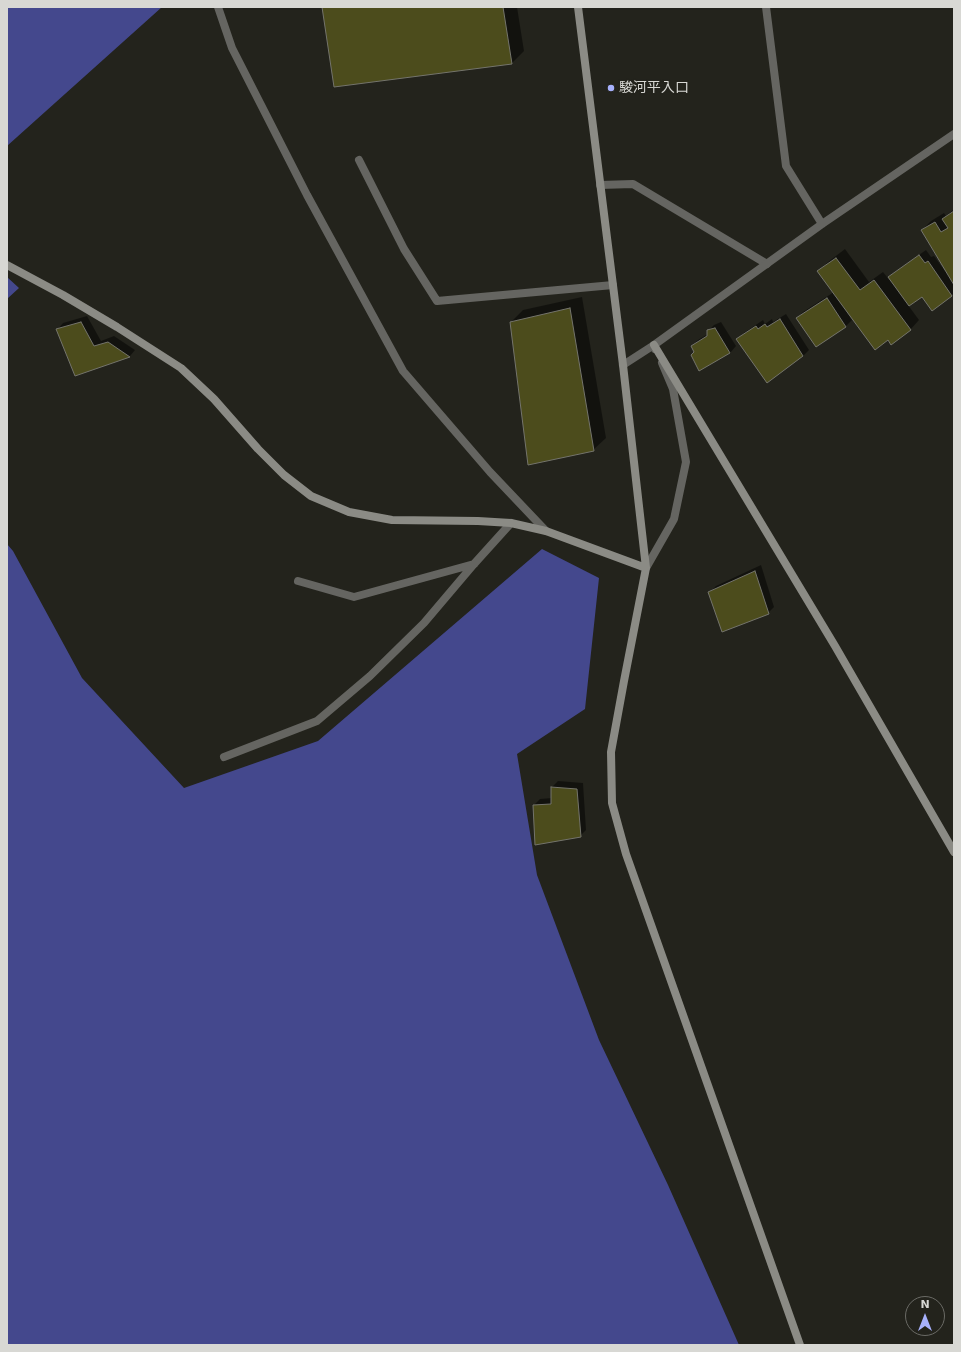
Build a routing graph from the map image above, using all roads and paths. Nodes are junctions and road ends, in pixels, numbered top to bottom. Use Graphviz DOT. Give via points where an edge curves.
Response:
graph roads {
  1 [pos="218,7"];
  2 [pos="578,7"];
  3 [pos="766,7"];
  4 [pos="954,134"];
  5 [pos="358,160"];
  6 [pos="600,185"];
  7 [pos="822,224"];
  8 [pos="767,264"];
  9 [pos="7,265"];
  10 [pos="613,285"];
  11 [pos="654,345"];
  12 [pos="623,365"];
  13 [pos="511,524"];
  14 [pos="546,531"];
  15 [pos="474,564"];
  16 [pos="646,568"];
  17 [pos="298,581"];
  18 [pos="224,757"];
  19 [pos="954,852"];
  20 [pos="800,1345"];
  1 -- 14 [label="street" via="232,48 307,195 403,371 490,472"];
  2 -- 6 [label="street"];
  3 -- 7 [label="street" via="786,166"];
  4 -- 7 [label="street"];
  5 -- 10 [label="street" via="404,249 437,300"];
  6 -- 8 [label="street" via="633,184"];
  6 -- 10 [label="street"];
  7 -- 8 [label="street"];
  8 -- 11 [label="street"];
  9 -- 13 [label="street" via="117,326 181,368 214,399 284,475 311,496 349,512 392,520"];
  10 -- 12 [label="street"];
  11 -- 12 [label="street"];
  11 -- 16 [label="street" via="673,389 686,462 674,519"];
  11 -- 19 [label="street" via="835,646"];
  12 -- 16 [label="street"];
  13 -- 14 [label="street"];
  13 -- 15 [label="street"];
  14 -- 16 [label="street"];
  15 -- 17 [label="street" via="354,597"];
  15 -- 18 [label="street" via="418,628 370,676 317,721"];
  16 -- 20 [label="street" via="611,752 612,803 626,854"];
}
